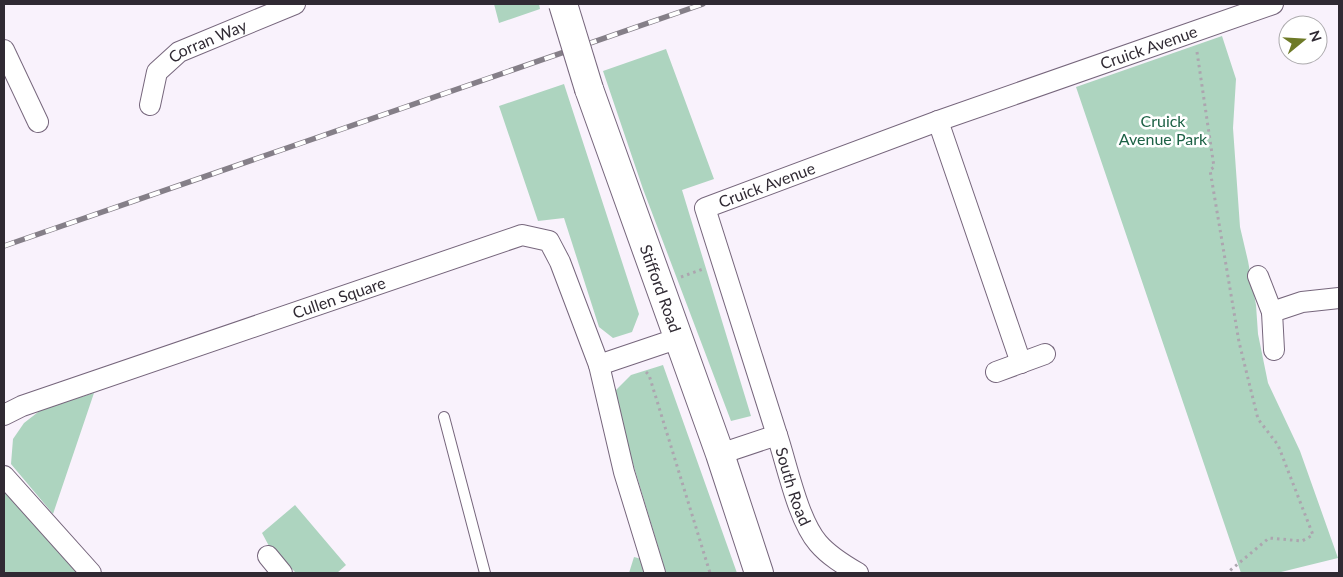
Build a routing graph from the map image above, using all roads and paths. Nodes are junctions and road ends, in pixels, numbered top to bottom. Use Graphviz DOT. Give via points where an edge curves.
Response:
graph roads {
  1 [pos="294,4"];
  2 [pos="563,4"];
  3 [pos="1274,4"];
  4 [pos="1194,32"];
  5 [pos="4,50"];
  6 [pos="150,105"];
  7 [pos="938,121"];
  8 [pos="38,122"];
  9 [pos="711,267"];
  10 [pos="1258,276"];
  11 [pos="675,279"];
  12 [pos="1339,298"];
  13 [pos="1272,312"];
  14 [pos="679,338"];
  15 [pos="1274,350"];
  16 [pos="1045,354"];
  17 [pos="1021,363"];
  18 [pos="599,365"];
  19 [pos="644,369"];
  20 [pos="996,372"];
  21 [pos="4,415"];
  22 [pos="444,417"];
  23 [pos="777,435"];
  24 [pos="720,454"];
  25 [pos="4,476"];
  26 [pos="744,524"];
  27 [pos="268,556"];
  28 [pos="91,573"];
  29 [pos="282,573"];
  30 [pos="485,573"];
  31 [pos="655,573"];
  32 [pos="710,573"];
  33 [pos="748,573"];
  34 [pos="759,573"];
  35 [pos="858,573"];
  36 [pos="1227,573"];
  1 -- 6 [label="street, Corran Way" via="179,52 157,72"];
  2 -- 14 [label="main road, Stifford Road, bridge" via="589,90"];
  3 -- 4 [label="street, Cruick Avenue"];
  4 -- 7 [label="street, Cruick Avenue"];
  4 -- 36 [label="path" via="1214,167 1210,170 1239,342 1258,419 1278,445 1312,535 1302,542 1269,538"];
  5 -- 8 [label="street"];
  7 -- 17 [label="street"];
  7 -- 23 [label="street, Cruick Avenue" via="705,208"];
  9 -- 11 [label="path"];
  10 -- 13 [label="street"];
  12 -- 13 [label="street" via="1302,302"];
  13 -- 15 [label="street"];
  14 -- 18 [label="street"];
  14 -- 24 [label="main road, Stifford Road"];
  16 -- 17 [label="street"];
  17 -- 20 [label="street"];
  18 -- 21 [label="street, Cullen Square" via="549,241 522,235 22,406"];
  18 -- 31 [label="street, Cullen Square" via="624,472"];
  19 -- 32 [label="path" via="649,375"];
  22 -- 30 [label="lane"];
  23 -- 24 [label="street, South Road"];
  23 -- 35 [label="street, South Road" via="803,517 817,542"];
  24 -- 26 [label="main road, Stifford Road"];
  25 -- 28 [label="street"];
  26 -- 33 [label="main road"];
  26 -- 34 [label="main road, Stifford Road"];
  27 -- 29 [label="street"];
}
